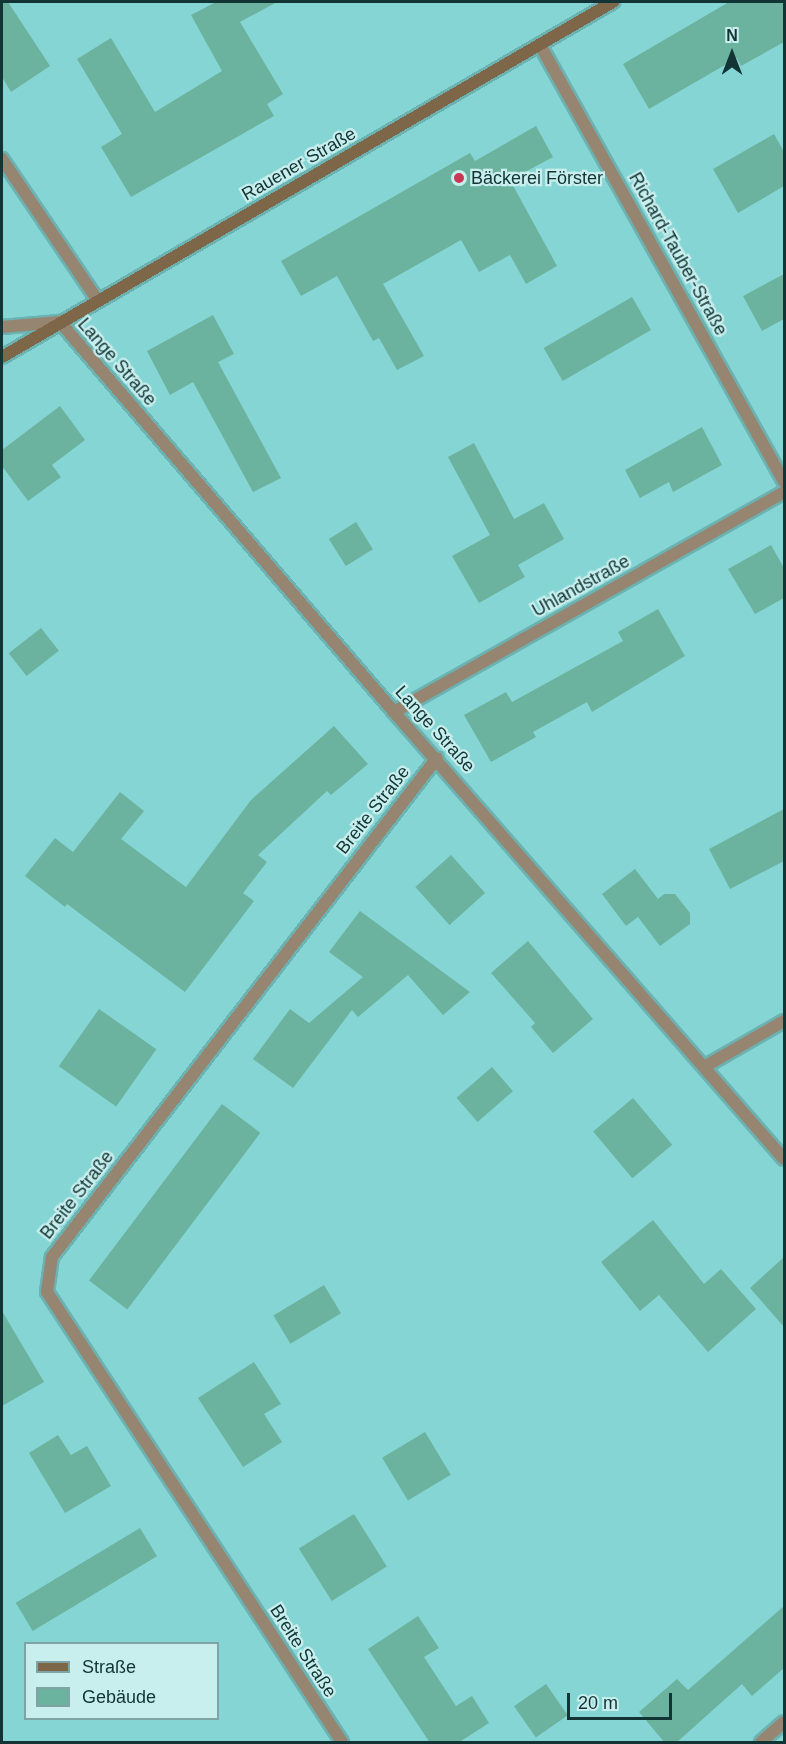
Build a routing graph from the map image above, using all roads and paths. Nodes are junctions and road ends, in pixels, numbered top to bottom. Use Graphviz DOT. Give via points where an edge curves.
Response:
graph roads {
  1 [pos="613,2"];
  2 [pos="540,45"];
  3 [pos="2,159"];
  4 [pos="98,301"];
  5 [pos="60,322"];
  6 [pos="2,327"];
  7 [pos="2,357"];
  8 [pos="784,481"];
  9 [pos="784,492"];
  10 [pos="394,712"];
  11 [pos="436,758"];
  12 [pos="784,1021"];
  13 [pos="704,1067"];
  14 [pos="784,1159"];
  15 [pos="784,1722"];
  16 [pos="342,1743"];
  17 [pos="761,1743"];
  1 -- 2 [label="main road, Rauener Straße"];
  2 -- 4 [label="main road, Rauener Straße"];
  2 -- 8 [label="street, Richard-Tauber-Straße"];
  3 -- 4 [label="street"];
  4 -- 5 [label="main road, Rauener Straße"];
  5 -- 6 [label="street"];
  5 -- 7 [label="main road, Rauener Straße"];
  5 -- 10 [label="street, Lange Straße"];
  9 -- 10 [label="street, Uhlandstraße"];
  10 -- 11 [label="street, Lange Straße"];
  11 -- 13 [label="street, Lange Straße"];
  11 -- 16 [label="street, Breite Straße" via="52,1257 47,1292"];
  12 -- 13 [label="street"];
  13 -- 14 [label="street, Lange Straße"];
  15 -- 17 [label="street"];
}
